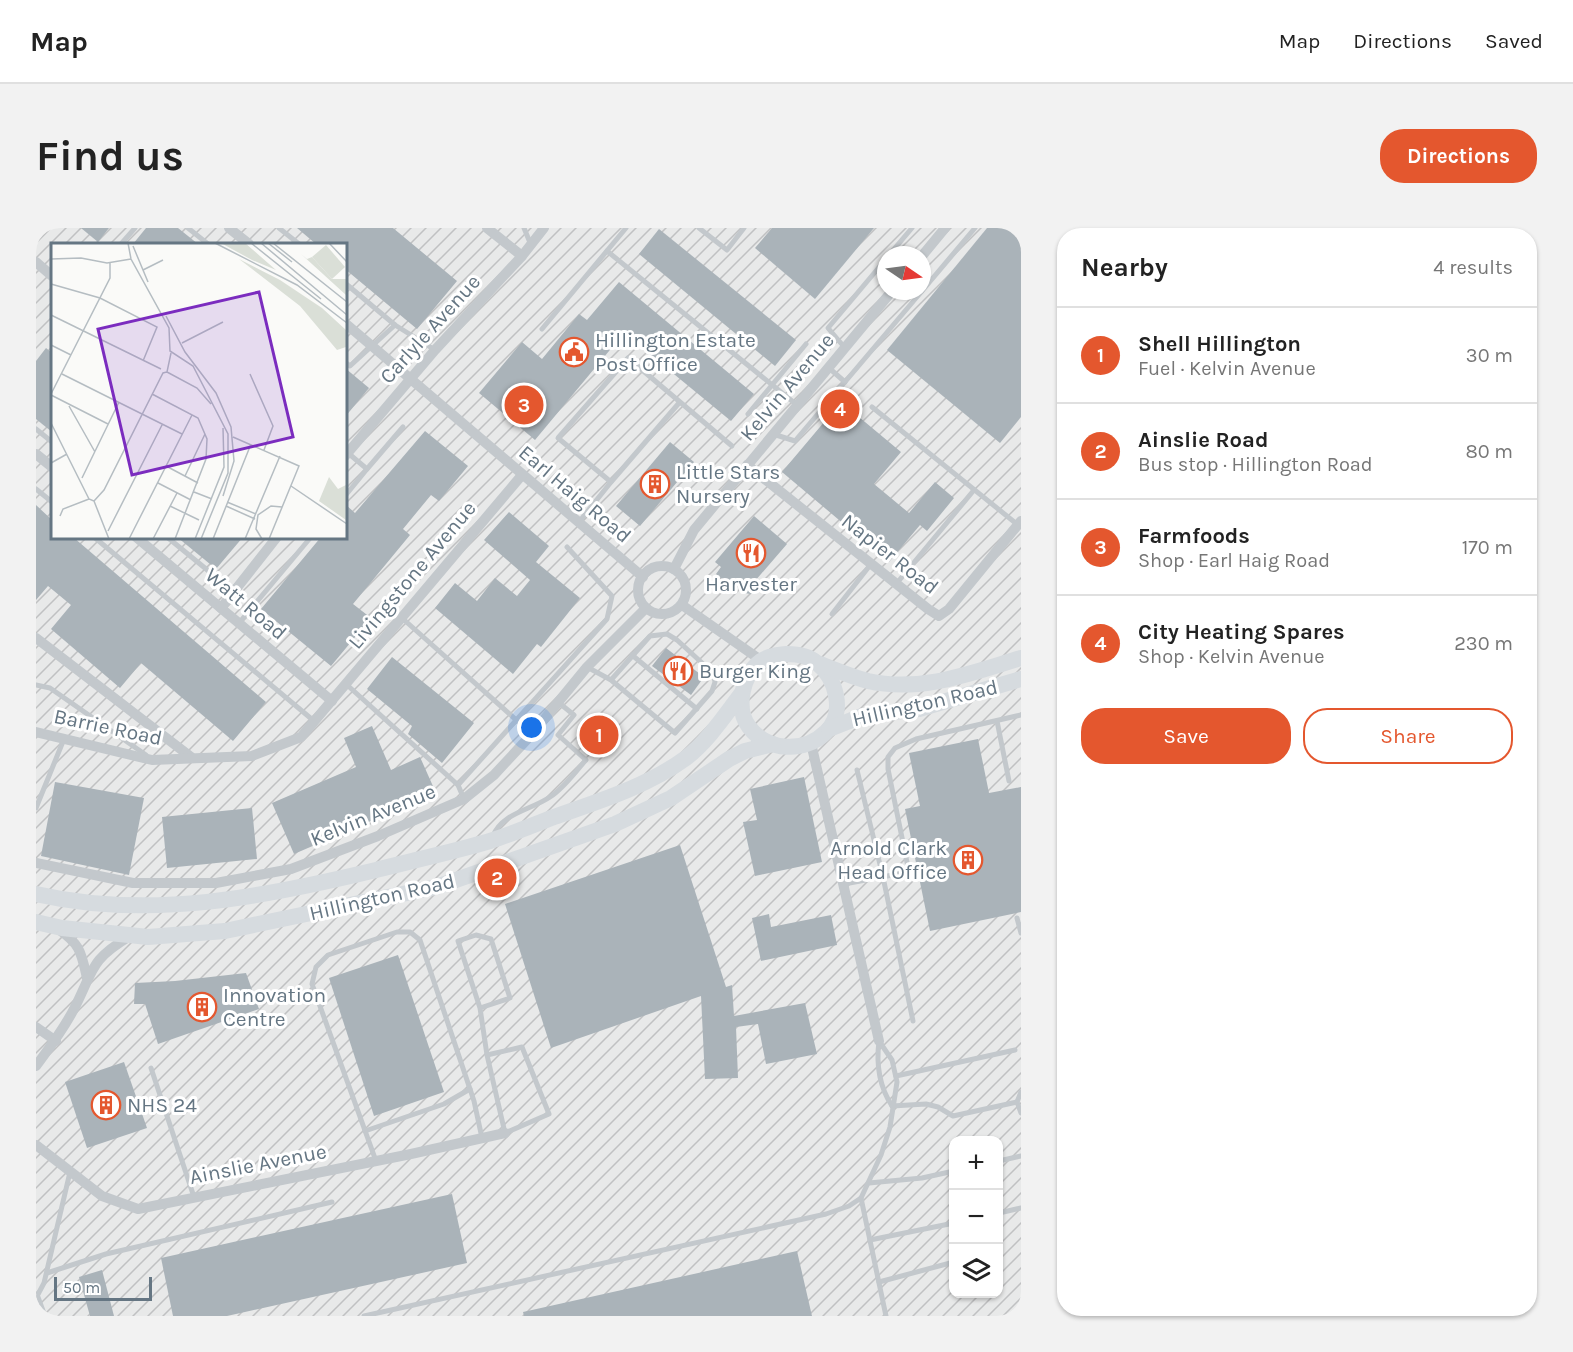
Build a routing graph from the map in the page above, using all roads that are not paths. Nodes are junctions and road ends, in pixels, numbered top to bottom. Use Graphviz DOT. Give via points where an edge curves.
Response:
graph roads {
  1 [pos="135,228"];
  2 [pos="188,228"];
  3 [pos="230,228"];
  4 [pos="279,228"];
  5 [pos="487,228"];
  6 [pos="524,228"];
  7 [pos="544,228"];
  8 [pos="626,228"];
  9 [pos="699,228"];
  10 [pos="744,228"];
  11 [pos="912,228"];
  12 [pos="945,228"];
  13 [pos="975,228"];
  14 [pos="122,243"];
  15 [pos="207,243"];
  16 [pos="248,243"];
  17 [pos="297,243"];
  18 [pos="531,245"];
  19 [pos="897,246"];
  20 [pos="930,246"];
  21 [pos="607,251"];
  22 [pos="522,256"];
  23 [pos="36,262"];
  24 [pos="877,270"];
  25 [pos="51,275"];
  26 [pos="931,280"];
  27 [pos="346,285"];
  28 [pos="885,300"];
  29 [pos="914,300"];
  30 [pos="346,324"];
  31 [pos="395,325"];
  32 [pos="542,329"];
  33 [pos="806,344"];
  34 [pos="373,346"];
  35 [pos="845,348"];
  36 [pos="435,350"];
  37 [pos="346,363"];
  38 [pos="829,368"];
  39 [pos="410,379"];
  40 [pos="845,382"];
  41 [pos="772,385"];
  42 [pos="679,403"];
  43 [pos="797,405"];
  44 [pos="872,407"];
  45 [pos="748,414"];
  46 [pos="403,427"];
  47 [pos="36,429"];
  48 [pos="773,434"];
  49 [pos="51,441"];
  50 [pos="732,446"];
  51 [pos="346,454"];
  52 [pos="38,459"];
  53 [pos="747,465"];
  54 [pos="51,467"];
  55 [pos="367,469"];
  56 [pos="522,475"];
  57 [pos="611,482"];
  58 [pos="36,489"];
  59 [pos="974,490"];
  60 [pos="346,495"];
  61 [pos="51,501"];
  62 [pos="579,522"];
  63 [pos="1019,523"];
  64 [pos="95,538"];
  65 [pos="168,538"];
  66 [pos="276,538"];
  67 [pos="310,538"];
  68 [pos="142,539"];
  69 [pos="567,548"];
  70 [pos="871,564"];
  71 [pos="674,569"];
  72 [pos="643,577"];
  73 [pos="896,584"];
  74 [pos="232,591"];
  75 [pos="682,604"];
  76 [pos="221,608"];
  77 [pos="646,608"];
  78 [pos="832,614"];
  79 [pos="402,618"];
  80 [pos="239,623"];
  81 [pos="36,638"];
  82 [pos="632,654"];
  83 [pos="1021,658"];
  84 [pos="762,661"];
  85 [pos="817,662"];
  86 [pos="587,667"];
  87 [pos="611,680"];
  88 [pos="1021,680"];
  89 [pos="346,684"];
  90 [pos="36,685"];
  91 [pos="742,693"];
  92 [pos="332,701"];
  93 [pos="558,702"];
  94 [pos="697,709"];
  95 [pos="1021,715"];
  96 [pos="516,720"];
  97 [pos="997,720"];
  98 [pos="314,721"];
  99 [pos="829,729"];
  100 [pos="36,732"];
  101 [pos="532,734"];
  102 [pos="64,739"];
  103 [pos="811,743"];
  104 [pos="773,744"];
  105 [pos="191,757"];
  106 [pos="152,760"];
  107 [pos="857,770"];
  108 [pos="1009,781"];
  109 [pos="458,785"];
  110 [pos="464,799"];
  111 [pos="36,808"];
  112 [pos="491,840"];
  113 [pos="36,863"];
  114 [pos="883,877"];
  115 [pos="844,884"];
  116 [pos="36,894"];
  117 [pos="1017,918"];
  118 [pos="36,922"];
  119 [pos="54,927"];
  120 [pos="1021,933"];
  121 [pos="130,935"];
  122 [pos="87,978"];
  123 [pos="480,1008"];
  124 [pos="913,1021"];
  125 [pos="36,1027"];
  126 [pos="56,1041"];
  127 [pos="879,1041"];
  128 [pos="1015,1050"];
  129 [pos="487,1055"];
  130 [pos="36,1066"];
  131 [pos="152,1068"];
  132 [pos="896,1076"];
  133 [pos="470,1089"];
  134 [pos="1021,1092"];
  135 [pos="1017,1101"];
  136 [pos="892,1106"];
  137 [pos="1021,1113"];
  138 [pos="364,1131"];
  139 [pos="506,1133"];
  140 [pos="482,1138"];
  141 [pos="36,1145"];
  142 [pos="1021,1156"];
  143 [pos="1003,1160"];
  144 [pos="376,1161"];
  145 [pos="70,1172"];
  146 [pos="949,1172"];
  147 [pos="869,1183"];
  148 [pos="194,1197"];
  149 [pos="861,1198"];
  150 [pos="332,1202"];
  151 [pos="1021,1208"];
  152 [pos="1003,1212"];
  153 [pos="949,1224"];
  154 [pos="870,1240"];
  155 [pos="949,1263"];
  156 [pos="46,1273"];
  157 [pos="879,1282"];
  158 [pos="37,1298"];
  159 [pos="45,1316"];
  160 [pos="364,1316"];
  161 [pos="886,1316"];
  1 -- 14 [label="lane"];
  2 -- 15 [label="lane"];
  3 -- 16 [label="street"];
  4 -- 17 [label="lane"];
  5 -- 22 [label="street"];
  6 -- 18 [label="lane"];
  7 -- 18 [label="street, Carlyle Avenue"];
  8 -- 21 [label="lane"];
  9 -- 10 [label="lane" via="726,250"];
  11 -- 19 [label="lane"];
  12 -- 20 [label="street"];
  13 -- 26 [label="lane"];
  18 -- 22 [label="street, Carlyle Avenue"];
  21 -- 32 [label="lane"];
  21 -- 41 [label="lane"];
  22 -- 36 [label="street, Carlyle Avenue"];
  23 -- 25 [label="street"];
  24 -- 35 [label="lane" via="828,328"];
  27 -- 31 [label="lane"];
  28 -- 35 [label="street, Kelvin Avenue"];
  29 -- 40 [label="lane"];
  30 -- 34 [label="street, Earl Haig Road"];
  31 -- 34 [label="lane"];
  31 -- 36 [label="lane"];
  33 -- 41 [label="lane"];
  34 -- 37 [label="lane" via="350,366"];
  34 -- 39 [label="street, Earl Haig Road"];
  35 -- 38 [label="street, Kelvin Avenue"];
  36 -- 39 [label="street, Carlyle Avenue"];
  38 -- 40 [label="lane"];
  38 -- 43 [label="street, Kelvin Avenue"];
  39 -- 51 [label="street, Carlyle Avenue"];
  39 -- 56 [label="street, Earl Haig Road"];
  40 -- 48 [label="lane" via="795,441"];
  41 -- 43 [label="lane"];
  41 -- 45 [label="lane"];
  42 -- 50 [label="lane"];
  42 -- 57 [label="lane"];
  42 -- 57 [label="lane" via="628,358 558,438"];
  43 -- 48 [label="street, Kelvin Avenue"];
  44 -- 59 [label="lane"];
  46 -- 55 [label="lane"];
  47 -- 49 [label="lane"];
  48 -- 53 [label="street, Kelvin Avenue"];
  51 -- 55 [label="lane"];
  52 -- 54 [label="street"];
  53 -- 70 [label="street, Napier Road"];
  53 -- 71 [label="street, Kelvin Avenue" via="694,531"];
  55 -- 60 [label="lane"];
  56 -- 62 [label="street, Earl Haig Road"];
  56 -- 79 [label="street, Livingstone Avenue"];
  57 -- 62 [label="lane"];
  58 -- 61 [label="lane"];
  59 -- 63 [label="lane"];
  59 -- 73 [label="lane"];
  62 -- 72 [label="street, Earl Haig Road"];
  63 -- 73 [label="street, Napier Road" via="949,609 939,616"];
  64 -- 98 [label="lane"];
  65 -- 74 [label="lane"];
  66 -- 74 [label="street"];
  67 -- 80 [label="lane"];
  68 -- 76 [label="street, Watt Road"];
  69 -- 96 [label="lane" via="612,596 607,618"];
  70 -- 73 [label="street, Napier Road"];
  70 -- 78 [label="lane"];
  71 -- 72 [label="street" via="659,567"];
  71 -- 75 [label="street" via="686,585"];
  72 -- 77 [label="street" via="639,593"];
  74 -- 76 [label="street"];
  75 -- 77 [label="street" via="668,614"];
  75 -- 84 [label="street"];
  76 -- 80 [label="street, Watt Road"];
  77 -- 86 [label="street, Kelvin Avenue"];
  79 -- 89 [label="street, Livingstone Avenue"];
  79 -- 96 [label="lane"];
  80 -- 92 [label="street, Watt Road"];
  81 -- 105 [label="street"];
  82 -- 87 [label="lane"];
  82 -- 94 [label="lane"];
  82 -- 94 [label="lane" via="650,636 667,634 677,640 713,673 712,691"];
  83 -- 85 [label="main road, Hillington Road" via="942,681 905,684 868,681"];
  84 -- 85 [label="main road" via="787,654"];
  84 -- 91 [label="main road" via="746,679"];
  85 -- 99 [label="main road" via="836,691 837,707"];
  86 -- 87 [label="lane"];
  86 -- 93 [label="street, Kelvin Avenue"];
  87 -- 94 [label="lane" via="675,733"];
  88 -- 99 [label="main road, Hillington Road" via="919,709 862,716"];
  89 -- 92 [label="street, Livingstone Avenue"];
  89 -- 109 [label="lane"];
  90 -- 106 [label="lane" via="50,688"];
  91 -- 104 [label="main road" via="749,726"];
  91 -- 112 [label="main road, Hillington Road" via="703,742 668,770 642,784"];
  92 -- 98 [label="street, Barrie Road"];
  93 -- 101 [label="street, Kelvin Avenue"];
  93 -- 112 [label="lane" via="574,715 558,735 586,760 550,797 497,826"];
  95 -- 97 [label="lane"];
  96 -- 101 [label="lane"];
  96 -- 109 [label="lane"];
  97 -- 108 [label="lane"];
  97 -- 114 [label="lane" via="916,739 895,748 888,757 909,872"];
  98 -- 105 [label="street, Barrie Road" via="301,737 252,756"];
  99 -- 103 [label="main road"];
  100 -- 102 [label="street, Barrie Road"];
  101 -- 110 [label="street, Kelvin Avenue" via="494,776"];
  102 -- 106 [label="street, Barrie Road"];
  102 -- 111 [label="lane"];
  103 -- 104 [label="main road" via="799,747"];
  103 -- 115 [label="street"];
  104 -- 121 [label="main road, Hillington Road" via="729,759 671,798 615,824 436,887 225,931"];
  105 -- 106 [label="street, Barrie Road"];
  107 -- 114 [label="lane"];
  109 -- 110 [label="lane"];
  110 -- 113 [label="street, Kelvin Avenue" via="291,869 216,883 133,883"];
  112 -- 116 [label="main road, Hillington Road" via="332,880 232,900 131,906"];
  114 -- 115 [label="lane"];
  114 -- 124 [label="lane"];
  115 -- 127 [label="street"];
  117 -- 120 [label="lane"];
  118 -- 119 [label="main road, Hillington Road"];
  119 -- 121 [label="main road, Hillington Road"];
  119 -- 122 [label="street" via="78,946"];
  121 -- 122 [label="street" via="104,953"];
  122 -- 126 [label="street"];
  123 -- 123 [label="lane" via="458,942 476,935 491,939 510,998"];
  123 -- 129 [label="lane"];
  125 -- 126 [label="street"];
  126 -- 130 [label="street"];
  127 -- 132 [label="lane" via="892,1060"];
  127 -- 136 [label="lane" via="882,1086"];
  128 -- 132 [label="lane"];
  129 -- 139 [label="lane"];
  129 -- 139 [label="lane" via="522,1047 549,1114"];
  131 -- 148 [label="lane"];
  132 -- 136 [label="lane"];
  133 -- 138 [label="lane" via="444,1104"];
  133 -- 138 [label="lane" via="420,940 410,932 397,932 328,955 316,967 312,984"];
  133 -- 140 [label="lane"];
  134 -- 135 [label="lane"];
  135 -- 136 [label="lane" via="953,1116 926,1104"];
  135 -- 137 [label="lane"];
  136 -- 147 [label="lane" via="887,1136"];
  138 -- 144 [label="lane"];
  139 -- 140 [label="street, Ainslie Avenue"];
  140 -- 144 [label="street, Ainslie Avenue"];
  141 -- 145 [label="street, Ainslie Avenue"];
  142 -- 143 [label="lane"];
  144 -- 148 [label="street, Ainslie Avenue"];
  145 -- 148 [label="street, Ainslie Avenue" via="102,1196 138,1209"];
  145 -- 156 [label="lane"];
  146 -- 147 [label="lane"];
  147 -- 149 [label="lane"];
  149 -- 154 [label="lane"];
  149 -- 160 [label="lane" via="826,1214"];
  150 -- 156 [label="lane" via="106,1254"];
  151 -- 152 [label="lane"];
  153 -- 154 [label="lane"];
  154 -- 157 [label="lane"];
  155 -- 157 [label="lane"];
  156 -- 158 [label="lane"];
  157 -- 161 [label="lane"];
  158 -- 159 [label="lane"];
}
